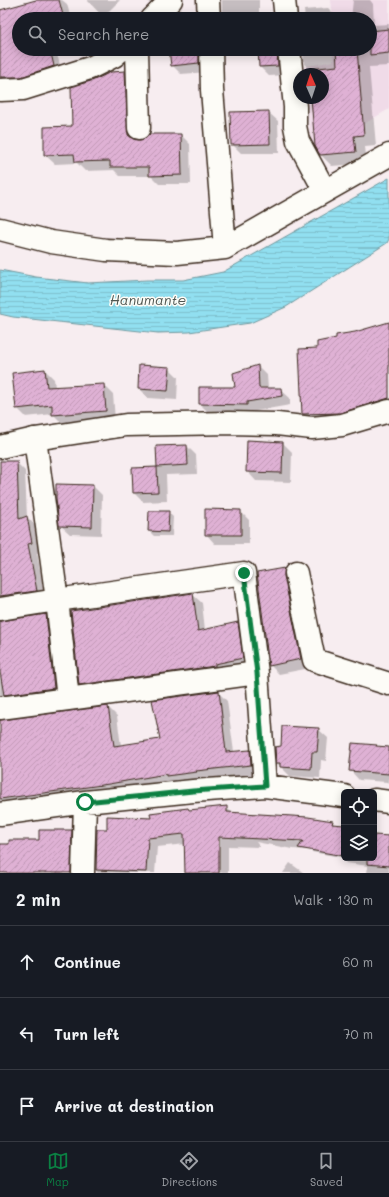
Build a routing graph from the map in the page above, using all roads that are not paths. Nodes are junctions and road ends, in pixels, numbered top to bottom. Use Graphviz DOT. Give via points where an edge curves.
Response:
graph roads {
  1 [pos="171,0"];
  2 [pos="208,0"];
  3 [pos="284,0"];
  4 [pos="159,12"];
  5 [pos="209,12"];
  6 [pos="285,12"];
  7 [pos="114,56"];
  8 [pos="136,56"];
  9 [pos="210,56"];
  10 [pos="290,56"];
  11 [pos="0,90"];
  12 [pos="139,128"];
  13 [pos="389,155"];
  14 [pos="325,191"];
  15 [pos="0,229"];
  16 [pos="225,248"];
  17 [pos="389,411"];
  18 [pos="35,439"];
  19 [pos="0,447"];
  20 [pos="296,573"];
  21 [pos="57,600"];
  22 [pos="0,609"];
  23 [pos="257,673"];
  24 [pos="389,684"];
  25 [pos="68,699"];
  26 [pos="0,708"];
  27 [pos="265,786"];
  28 [pos="341,796"];
  29 [pos="377,800"];
  30 [pos="85,802"];
  31 [pos="389,802"];
  32 [pos="0,814"];
  33 [pos="83,873"];
  1 -- 4 [label="street"];
  2 -- 5 [label="street"];
  3 -- 6 [label="street"];
  7 -- 11 [label="street" via="90,68 23,89"];
  8 -- 12 [label="street"];
  9 -- 16 [label="street"];
  10 -- 14 [label="street" via="298,141"];
  13 -- 14 [label="street"];
  14 -- 16 [label="street"];
  15 -- 16 [label="street" via="51,242 106,250 177,253"];
  17 -- 18 [label="street" via="342,425 312,428 229,423 126,425"];
  18 -- 19 [label="street"];
  18 -- 21 [label="street"];
  20 -- 24 [label="street" via="314,660"];
  21 -- 22 [label="street"];
  21 -- 23 [label="street" via="244,573"];
  21 -- 25 [label="street"];
  23 -- 25 [label="street"];
  23 -- 27 [label="street"];
  25 -- 26 [label="street"];
  27 -- 28 [label="street"];
  27 -- 30 [label="street"];
  29 -- 31 [label="street"];
  30 -- 32 [label="street"];
  30 -- 33 [label="street"];
}
